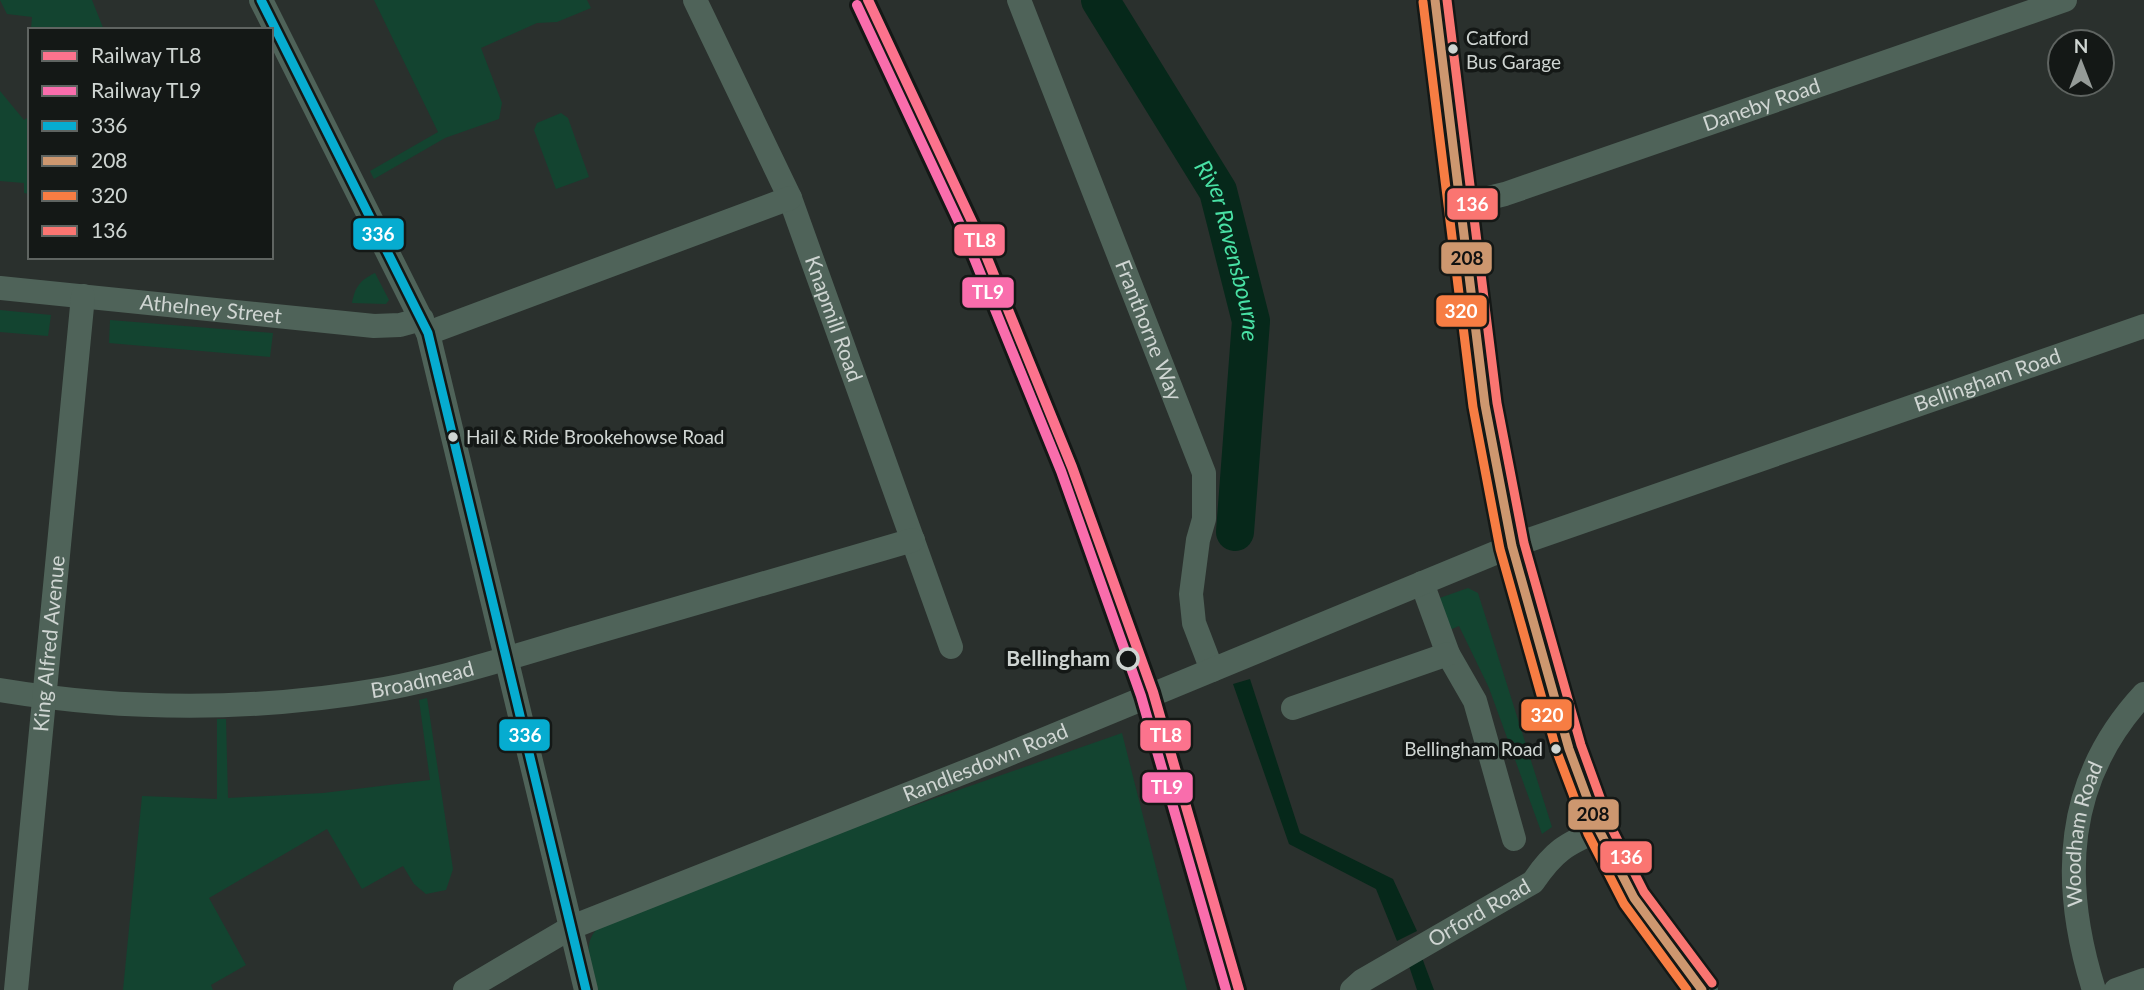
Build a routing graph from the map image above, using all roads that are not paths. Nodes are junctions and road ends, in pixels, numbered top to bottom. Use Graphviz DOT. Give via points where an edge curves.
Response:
graph roads {
  1 [pos="261,0"];
  2 [pos="695,0"];
  3 [pos="1019,0"];
  4 [pos="1435,0"];
  5 [pos="2065,0"];
  6 [pos="790,198"];
  7 [pos="1460,205"];
  8 [pos="0,288"];
  9 [pos="83,296"];
  10 [pos="425,326"];
  11 [pos="2144,326"];
  12 [pos="913,540"];
  13 [pos="1512,546"];
  14 [pos="1422,583"];
  15 [pos="951,647"];
  16 [pos="1448,654"];
  17 [pos="508,657"];
  18 [pos="1212,670"];
  19 [pos="0,690"];
  20 [pos="2144,694"];
  21 [pos="44,697"];
  22 [pos="1293,708"];
  23 [pos="1599,830"];
  24 [pos="1514,839"];
  25 [pos="572,927"];
  26 [pos="2144,980"];
  27 [pos="16,990"];
  28 [pos="465,990"];
  29 [pos="586,990"];
  30 [pos="1352,990"];
  31 [pos="1702,990"];
  32 [pos="2094,990"];
  33 [pos="2116,990"];
  1 -- 10 [label="street"];
  2 -- 6 [label="street, Knapmill Road"];
  3 -- 18 [label="street, Franthorne Way" via="1204,473 1204,519 1191,594 1194,623"];
  4 -- 7 [label="main road"];
  5 -- 7 [label="street, Daneby Road" via="1505,194"];
  6 -- 10 [label="street, Athelney Street"];
  6 -- 12 [label="street, Knapmill Road"];
  7 -- 13 [label="main road" via="1485,405"];
  8 -- 9 [label="street, Athelney Street"];
  9 -- 10 [label="street, Athelney Street" via="374,326"];
  9 -- 21 [label="street, King Alfred Avenue"];
  10 -- 17 [label="street"];
  11 -- 13 [label="street, Bellingham Road"];
  12 -- 15 [label="street, Knapmill Road"];
  12 -- 17 [label="street, Broadmead"];
  13 -- 14 [label="street, Randlesdown Road"];
  13 -- 23 [label="main road" via="1569,749"];
  14 -- 16 [label="street"];
  14 -- 18 [label="street, Randlesdown Road"];
  16 -- 22 [label="street"];
  16 -- 24 [label="street" via="1475,701"];
  17 -- 21 [label="street, Broadmead" via="383,689 291,701 159,706"];
  17 -- 25 [label="street"];
  18 -- 25 [label="street, Randlesdown Road"];
  19 -- 21 [label="street, Broadmead"];
  20 -- 32 [label="street, Woodham Road" via="2096,759 2075,830 2075,896"];
  21 -- 27 [label="street, King Alfred Avenue"];
  23 -- 30 [label="street, Orford Road" via="1563,846 1533,882"];
  23 -- 31 [label="main road" via="1634,898"];
  25 -- 28 [label="street, Randlesdown Road"];
  25 -- 29 [label="street"];
  26 -- 33 [label="street"];
}
